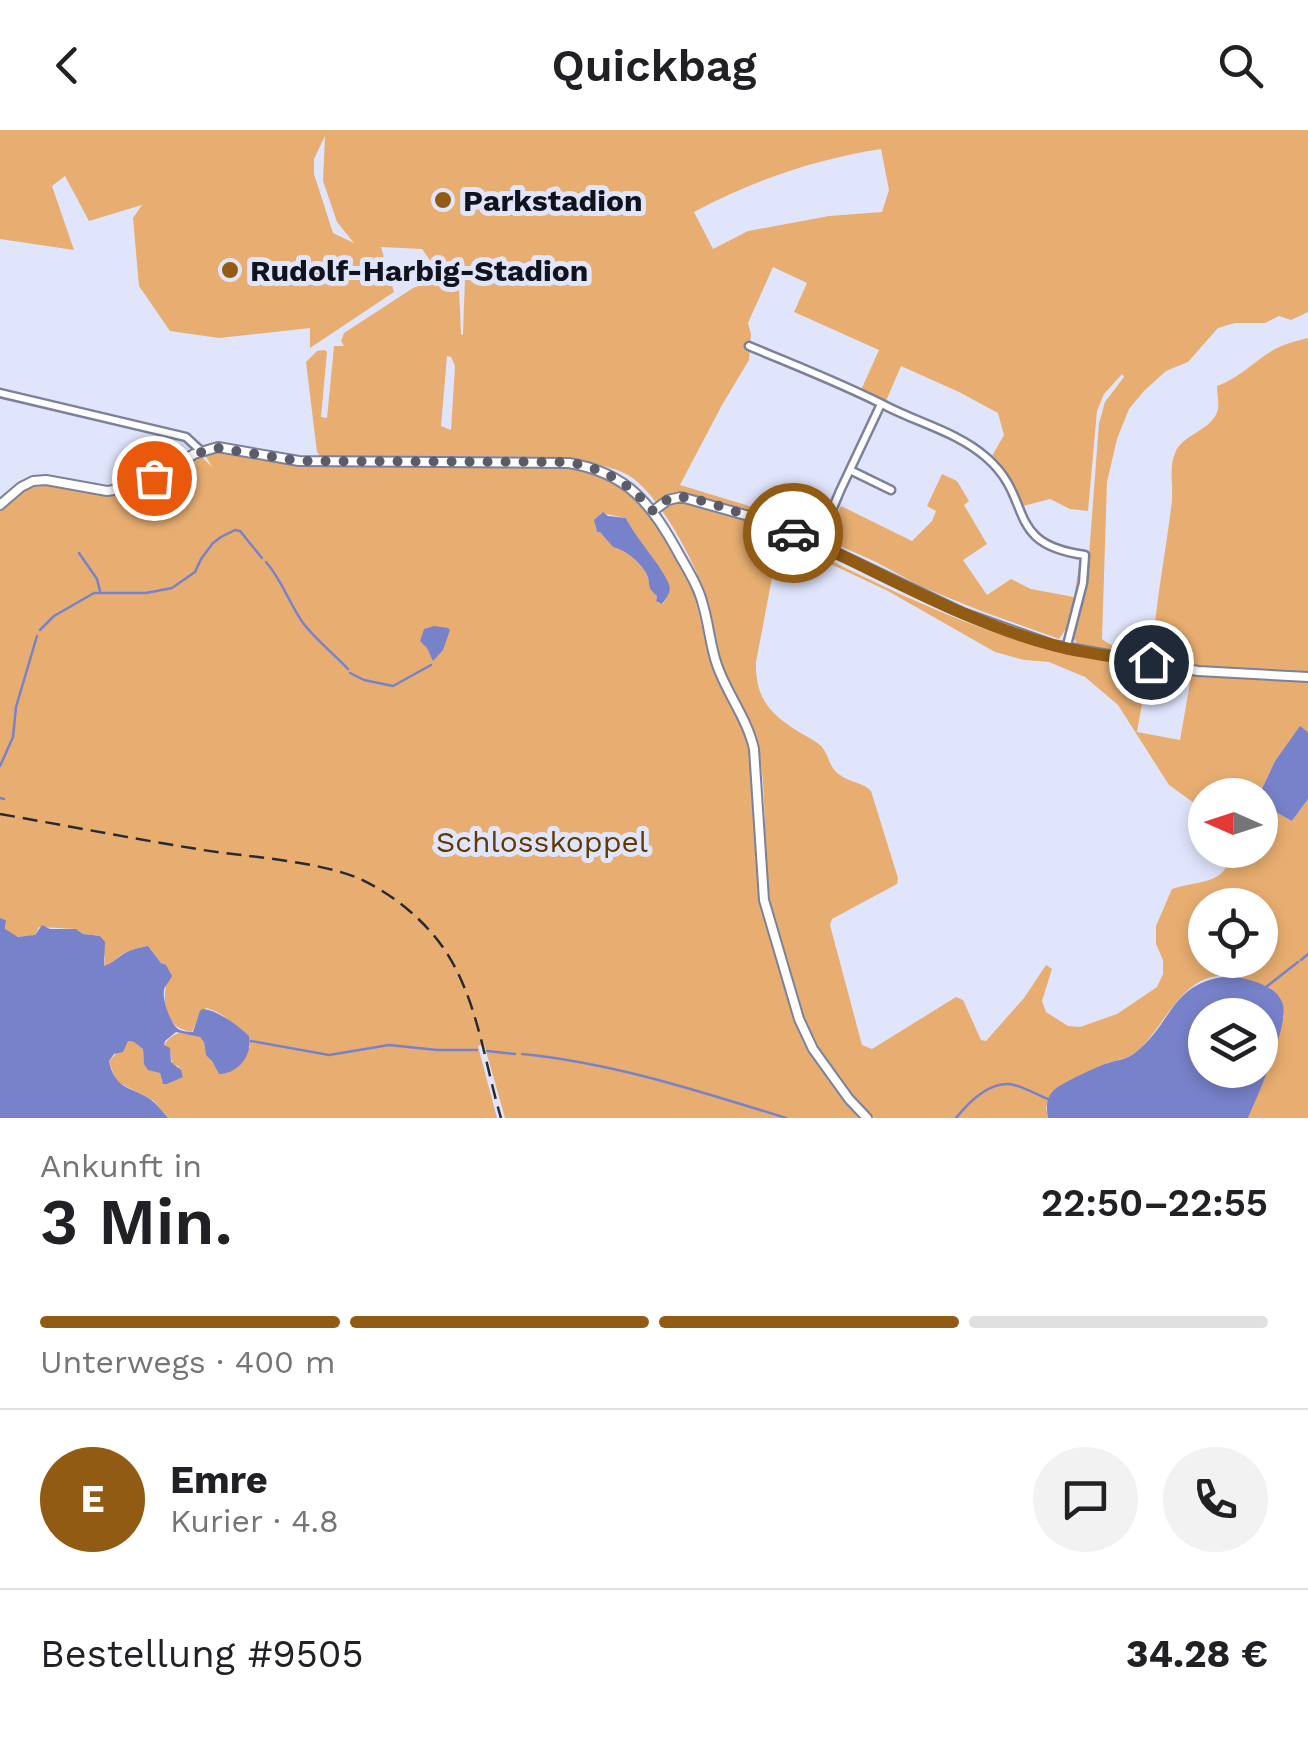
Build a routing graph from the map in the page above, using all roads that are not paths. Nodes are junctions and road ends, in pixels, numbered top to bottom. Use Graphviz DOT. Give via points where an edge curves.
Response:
graph roads {
  1 [pos="749,346"];
  2 [pos="0,393"];
  3 [pos="882,404"];
  4 [pos="201,451"];
  5 [pos="850,470"];
  6 [pos="891,490"];
  7 [pos="0,505"];
  8 [pos="653,511"];
  9 [pos="818,544"];
  10 [pos="1066,648"];
  11 [pos="1308,678"];
  12 [pos="867,1118"];
  1 -- 3 [label="street"];
  2 -- 4 [label="street" via="186,437"];
  3 -- 5 [label="street"];
  3 -- 10 [label="street" via="984,455 1008,483 1034,536 1085,556"];
  4 -- 7 [label="main road" via="127,488 33,481"];
  4 -- 8 [label="main road" via="222,448 299,461 568,462 618,479"];
  5 -- 6 [label="street"];
  5 -- 9 [label="street"];
  8 -- 9 [label="main road" via="674,497 688,498"];
  8 -- 12 [label="main road" via="697,588 719,671 750,733 764,900 799,1019 813,1049"];
  9 -- 10 [label="main road" via="962,613"];
  10 -- 11 [label="main road" via="1198,671"];
}
